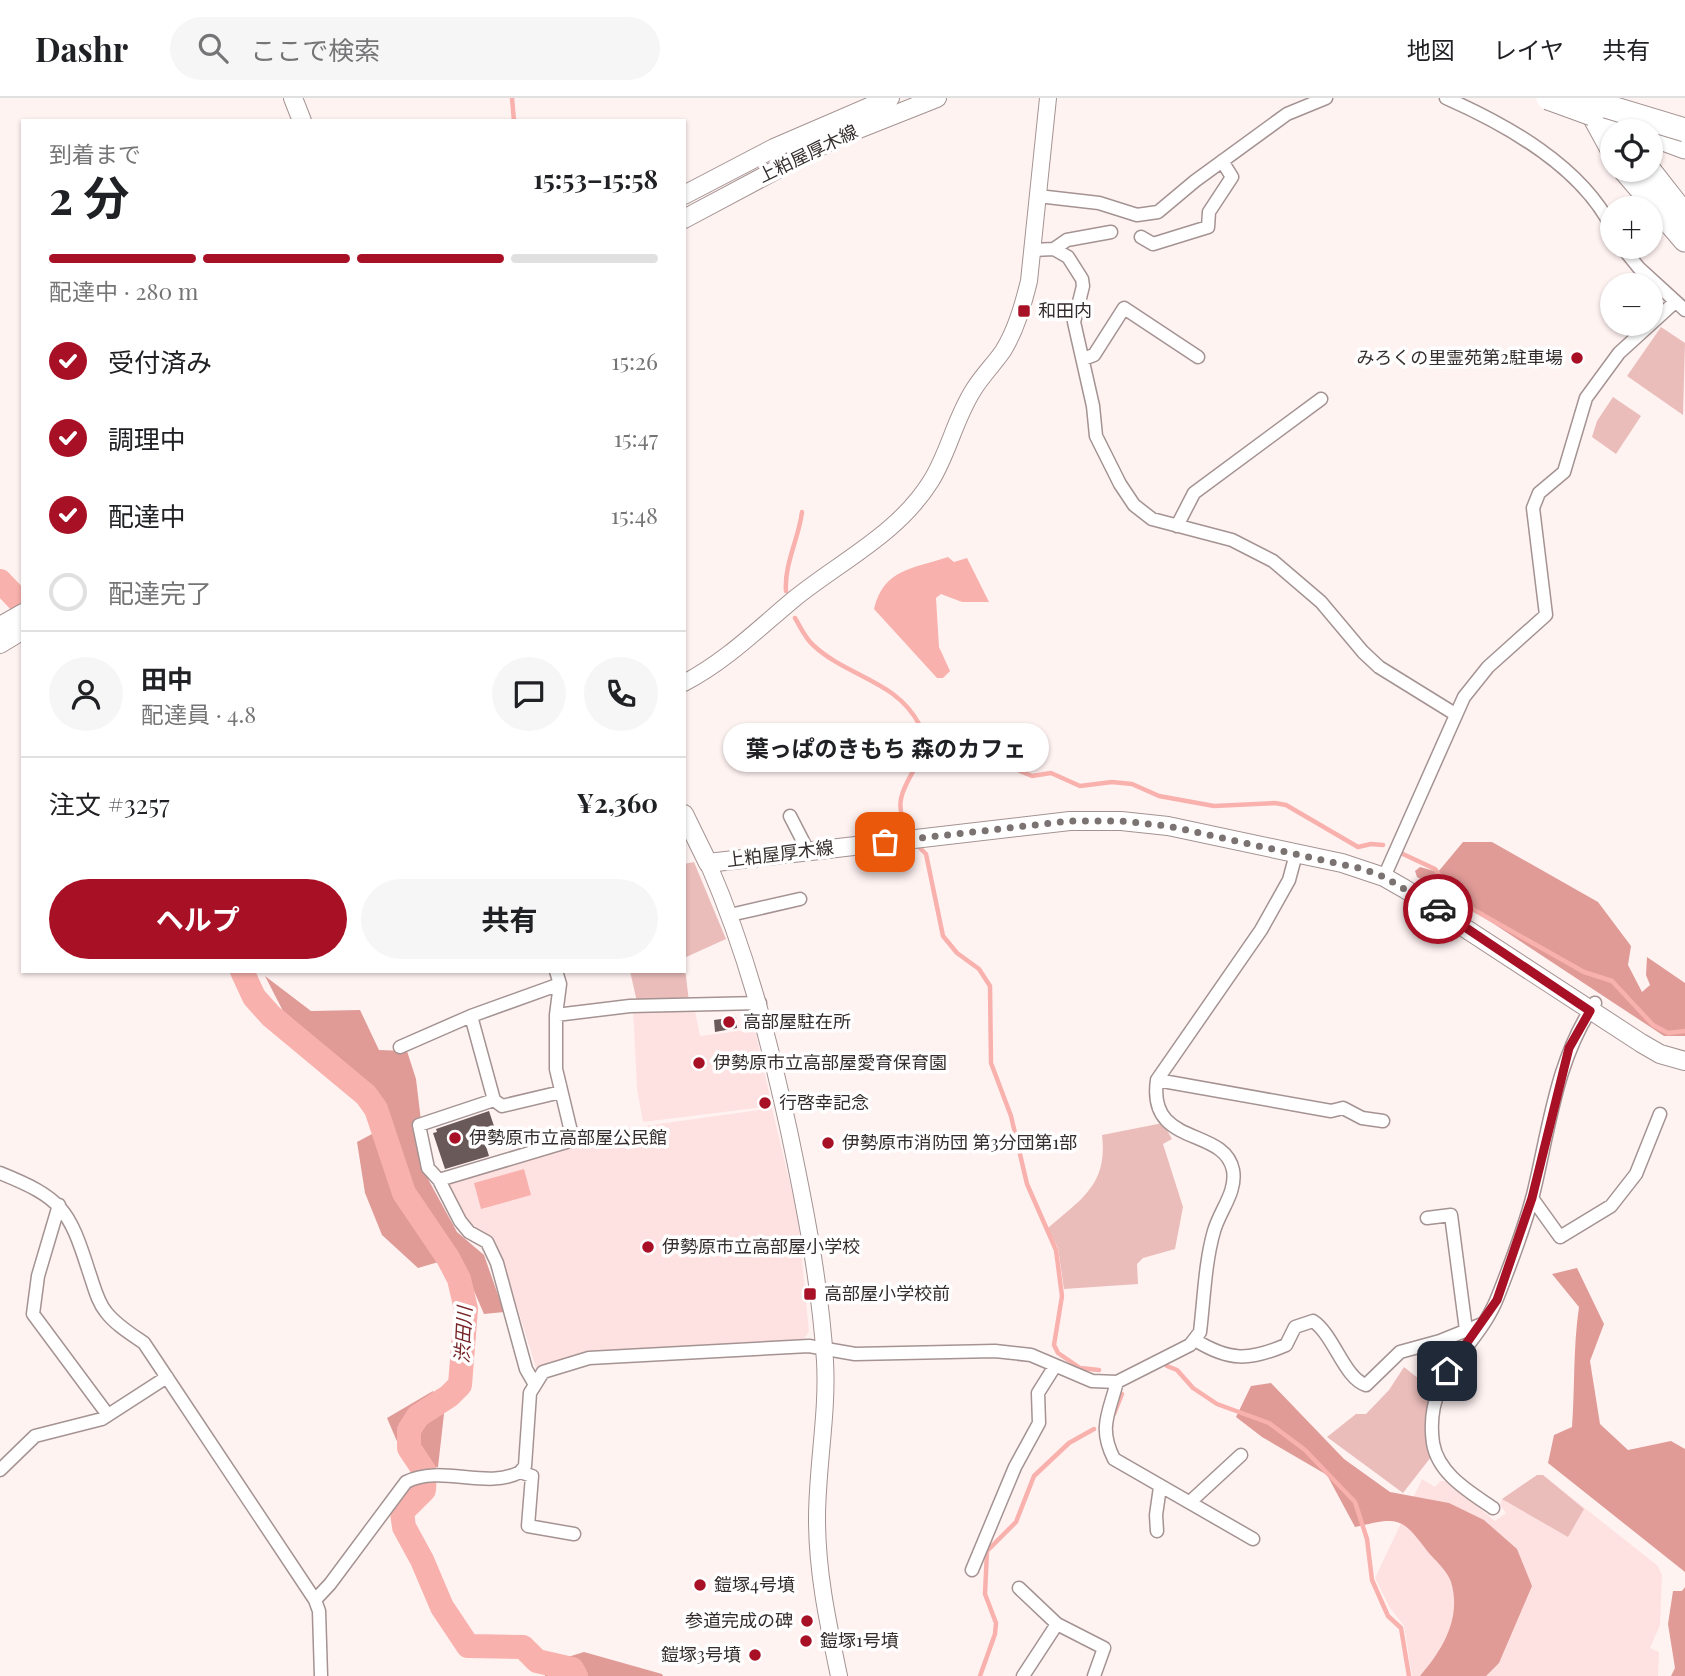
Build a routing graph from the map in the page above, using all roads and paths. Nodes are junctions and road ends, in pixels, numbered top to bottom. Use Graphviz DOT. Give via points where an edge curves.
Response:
graph roads {
  1 [pos="293,98"];
  2 [pos="890,98"];
  3 [pos="937,98"];
  4 [pos="1048,98"];
  5 [pos="1325,98"];
  6 [pos="1446,98"];
  7 [pos="1548,98"];
  8 [pos="1582,98"];
  9 [pos="1606,98"];
  10 [pos="301,119"];
  11 [pos="1607,119"];
  12 [pos="1617,119"];
  13 [pos="1600,129"];
  14 [pos="1685,130"];
  15 [pos="1663,139"];
  16 [pos="1685,147"];
  17 [pos="1222,161"];
  18 [pos="1634,182"];
  19 [pos="1658,182"];
  20 [pos="686,194"];
  21 [pos="1038,197"];
  22 [pos="1600,209"];
  23 [pos="1685,216"];
  24 [pos="686,218"];
  25 [pos="1111,232"];
  26 [pos="1141,237"];
  27 [pos="1685,240"];
  28 [pos="1054,249"];
  29 [pos="1032,250"];
  30 [pos="1632,259"];
  31 [pos="1675,302"];
  32 [pos="1685,310"];
  33 [pos="1198,357"];
  34 [pos="1083,359"];
  35 [pos="1321,399"];
  36 [pos="1177,526"];
  37 [pos="21,616"];
  38 [pos="8,632"];
  39 [pos="686,682"];
  40 [pos="1455,715"];
  41 [pos="790,816"];
  42 [pos="686,818"];
  43 [pos="808,851"];
  44 [pos="1296,854"];
  45 [pos="708,863"];
  46 [pos="1384,877"];
  47 [pos="800,899"];
  48 [pos="730,915"];
  49 [pos="558,978"];
  50 [pos="760,1003"];
  51 [pos="1593,1007"];
  52 [pos="471,1016"];
  53 [pos="556,1016"];
  54 [pos="400,1047"];
  55 [pos="1685,1061"];
  56 [pos="1157,1080"];
  57 [pos="561,1092"];
  58 [pos="494,1100"];
  59 [pos="1660,1114"];
  60 [pos="1383,1121"];
  61 [pos="0,1172"];
  62 [pos="439,1180"];
  63 [pos="1532,1198"];
  64 [pos="59,1205"];
  65 [pos="1427,1218"];
  66 [pos="1482,1324"];
  67 [pos="1466,1330"];
  68 [pos="1195,1340"];
  69 [pos="823,1348"];
  70 [pos="1055,1366"];
  71 [pos="167,1377"];
  72 [pos="1116,1382"];
  73 [pos="534,1383"];
  74 [pos="108,1415"];
  75 [pos="1241,1455"];
  76 [pos="0,1470"];
  77 [pos="520,1472"];
  78 [pos="1160,1487"];
  79 [pos="1189,1502"];
  80 [pos="1493,1508"];
  81 [pos="1157,1531"];
  82 [pos="575,1534"];
  83 [pos="1254,1539"];
  84 [pos="972,1570"];
  85 [pos="1019,1588"];
  86 [pos="315,1600"];
  87 [pos="1057,1624"];
  88 [pos="321,1676"];
  89 [pos="839,1676"];
  90 [pos="1023,1676"];
  91 [pos="1094,1676"];
  1 -- 10 [label="main road"];
  2 -- 20 [label="main road, 上粕屋厚木線" via="775,148"];
  3 -- 24 [label="main road, 上粕屋厚木線" via="836,138"];
  4 -- 21 [label="street"];
  5 -- 17 [label="street" via="1287,114"];
  6 -- 22 [label="street" via="1496,122 1559,166"];
  7 -- 11 [label="highway, bridge"];
  8 -- 13 [label="highway"];
  8 -- 14 [label="highway, bridge"];
  9 -- 12 [label="highway"];
  15 -- 16 [label="highway"];
  17 -- 21 [label="street" via="1175,200 1147,216 1099,203"];
  17 -- 26 [label="street" via="1232,177 1209,212 1208,227 1153,244"];
  18 -- 27 [label="highway"];
  19 -- 23 [label="highway"];
  21 -- 29 [label="street"];
  25 -- 28 [label="street" via="1067,240"];
  28 -- 29 [label="street"];
  28 -- 34 [label="street" via="1068,257 1082,279 1074,322"];
  29 -- 39 [label="street" via="1029,281 1015,327 974,389 920,496 868,546 718,664"];
  30 -- 31 [label="street"];
  31 -- 32 [label="street"];
  31 -- 40 [label="street" via="1619,353 1586,398 1564,472 1539,493 1533,508 1546,615 1488,667"];
  33 -- 34 [label="street" via="1124,308 1094,355"];
  34 -- 36 [label="street" via="1096,436 1119,484 1142,513"];
  35 -- 36 [label="street" via="1194,493"];
  36 -- 40 [label="street" via="1231,540 1280,565 1321,602 1379,667"];
  37 -- 38 [label="main road"];
  40 -- 46 [label="street"];
  41 -- 43 [label="street"];
  42 -- 45 [label="main road, 上粕屋厚木線"];
  43 -- 44 [label="main road, 上粕屋厚木線" via="1082,821 1168,826"];
  43 -- 45 [label="main road, 上粕屋厚木線"];
  44 -- 46 [label="main road, 上粕屋厚木線"];
  44 -- 56 [label="street" via="1289,880 1261,930"];
  45 -- 48 [label="street"];
  46 -- 51 [label="main road, 上粕屋厚木線"];
  47 -- 48 [label="street"];
  48 -- 50 [label="street"];
  49 -- 52 [label="street"];
  49 -- 53 [label="street"];
  50 -- 53 [label="street" via="630,1006"];
  50 -- 69 [label="street" via="808,1220"];
  51 -- 55 [label="main road, 上粕屋厚木線" via="1660,1054"];
  51 -- 63 [label="street" via="1569,1048"];
  52 -- 54 [label="street"];
  52 -- 58 [label="street"];
  53 -- 57 [label="street"];
  56 -- 60 [label="street" via="1317,1103 1331,1111 1343,1108 1362,1118"];
  56 -- 68 [label="street" via="1158,1106 1166,1122 1217,1149 1232,1167 1232,1190 1214,1230"];
  57 -- 58 [label="street" via="502,1106"];
  57 -- 62 [label="street" via="573,1140"];
  58 -- 62 [label="street" via="419,1125 428,1168"];
  59 -- 63 [label="street" via="1636,1174 1611,1206 1560,1237"];
  61 -- 64 [label="street" via="36,1188"];
  62 -- 73 [label="street" via="460,1220 486,1242 497,1263 526,1369"];
  63 -- 66 [label="street" via="1497,1300"];
  64 -- 71 [label="street" via="70,1218 105,1311 144,1343"];
  64 -- 74 [label="street" via="38,1276 33,1314"];
  65 -- 67 [label="street" via="1456,1215"];
  66 -- 67 [label="street"];
  66 -- 80 [label="street" via="1447,1371 1435,1399 1433,1442 1442,1465 1459,1484"];
  67 -- 68 [label="street" via="1400,1352 1366,1385 1356,1380 1313,1321 1295,1327 1286,1345 1267,1353 1218,1354"];
  68 -- 72 [label="street"];
  69 -- 70 [label="street" via="872,1354 995,1351 1031,1355"];
  69 -- 73 [label="street" via="589,1358 543,1372"];
  69 -- 89 [label="street" via="825,1415 818,1567"];
  70 -- 72 [label="street" via="1093,1381"];
  70 -- 84 [label="street" via="1038,1392 1039,1423"];
  71 -- 74 [label="street"];
  71 -- 86 [label="street"];
  72 -- 78 [label="street" via="1104,1424 1109,1450 1120,1463"];
  73 -- 77 [label="street" via="525,1466"];
  74 -- 76 [label="street" via="35,1436"];
  75 -- 79 [label="street"];
  77 -- 82 [label="street" via="532,1476 528,1526 554,1537"];
  77 -- 86 [label="street" via="499,1478 424,1476 406,1482"];
  78 -- 79 [label="street"];
  78 -- 81 [label="street"];
  79 -- 83 [label="street"];
  85 -- 87 [label="street"];
  86 -- 88 [label="street"];
  87 -- 90 [label="street"];
  87 -- 91 [label="street" via="1104,1648"];
}
